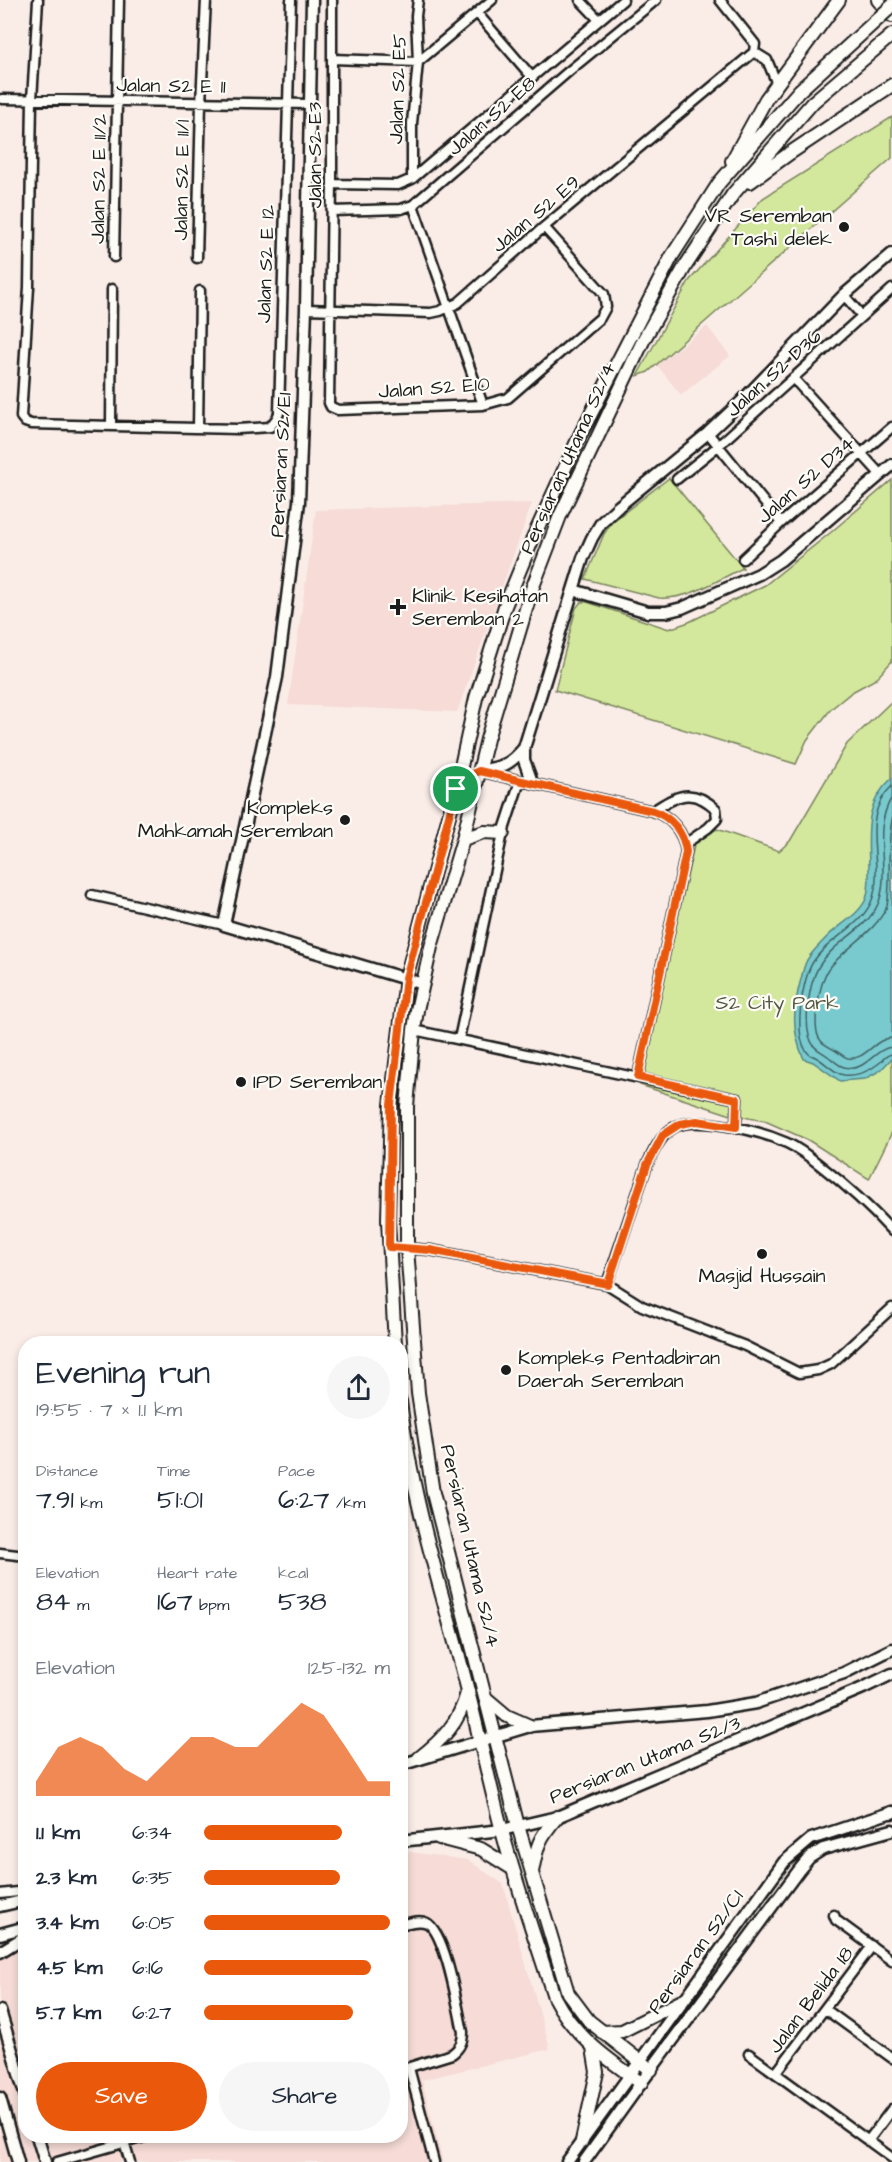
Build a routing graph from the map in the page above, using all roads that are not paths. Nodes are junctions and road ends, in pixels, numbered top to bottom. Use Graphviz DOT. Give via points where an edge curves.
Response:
graph roads {
  1 [pos="38,0"];
  2 [pos="119,0"];
  3 [pos="206,0"];
  4 [pos="291,0"];
  5 [pos="312,0"];
  6 [pos="332,0"];
  7 [pos="418,0"];
  8 [pos="492,0"];
  9 [pos="580,0"];
  10 [pos="623,0"];
  11 [pos="656,0"];
  12 [pos="720,0"];
  13 [pos="839,0"];
  14 [pos="878,0"];
  15 [pos="892,6"];
  16 [pos="477,13"];
  17 [pos="892,16"];
  18 [pos="599,20"];
  19 [pos="892,35"];
  20 [pos="754,52"];
  21 [pos="332,59"];
  22 [pos="418,62"];
  23 [pos="532,77"];
  24 [pos="777,84"];
  25 [pos="891,86"];
  26 [pos="1,99"];
  27 [pos="32,100"];
  28 [pos="116,101"];
  29 [pos="201,103"];
  30 [pos="286,104"];
  31 [pos="309,104"];
  32 [pos="412,179"];
  33 [pos="720,183"];
  34 [pos="332,184"];
  35 [pos="734,194"];
  36 [pos="413,205"];
  37 [pos="332,211"];
  38 [pos="544,226"];
  39 [pos="892,254"];
  40 [pos="114,257"];
  41 [pos="197,258"];
  42 [pos="112,289"];
  43 [pos="892,289"];
  44 [pos="200,291"];
  45 [pos="844,296"];
  46 [pos="450,307"];
  47 [pos="306,309"];
  48 [pos="329,310"];
  49 [pos="862,316"];
  50 [pos="793,378"];
  51 [pos="483,405"];
  52 [pos="111,425"];
  53 [pos="892,427"];
  54 [pos="198,428"];
  55 [pos="708,433"];
  56 [pos="718,446"];
  57 [pos="863,453"];
  58 [pos="892,465"];
  59 [pos="880,474"];
  60 [pos="677,479"];
  61 [pos="781,523"];
  62 [pos="743,559"];
  63 [pos="573,590"];
  64 [pos="524,748"];
  65 [pos="479,771"];
  66 [pos="520,781"];
  67 [pos="532,782"];
  68 [pos="456,789"];
  69 [pos="653,811"];
  70 [pos="503,833"];
  71 [pos="463,839"];
  72 [pos="685,844"];
  73 [pos="92,895"];
  74 [pos="224,925"];
  75 [pos="406,978"];
  76 [pos="423,984"];
  77 [pos="414,1030"];
  78 [pos="459,1039"];
  79 [pos="638,1077"];
  80 [pos="391,1105"];
  81 [pos="408,1106"];
  82 [pos="736,1127"];
  83 [pos="892,1231"];
  84 [pos="389,1247"];
  85 [pos="407,1248"];
  86 [pos="608,1284"];
  87 [pos="892,1308"];
  88 [pos="395,1336"];
  89 [pos="408,1455"];
  90 [pos="0,1553"];
  91 [pos="18,1555"];
  92 [pos="892,1649"];
  93 [pos="892,1674"];
  94 [pos="468,1689"];
  95 [pos="486,1698"];
  96 [pos="530,1726"];
  97 [pos="495,1736"];
  98 [pos="478,1741"];
  99 [pos="419,1758"];
  100 [pos="408,1762"];
  101 [pos="892,1812"];
  102 [pos="557,1817"];
  103 [pos="518,1826"];
  104 [pos="502,1830"];
  105 [pos="892,1830"];
  106 [pos="439,1838"];
  107 [pos="408,1840"];
  108 [pos="513,1869"];
  109 [pos="532,1875"];
  110 [pos="18,1892"];
  111 [pos="0,1894"];
  112 [pos="18,1902"];
  113 [pos="0,1906"];
  114 [pos="834,1916"];
  115 [pos="408,1923"];
  116 [pos="18,1929"];
  117 [pos="0,1934"];
  118 [pos="18,1941"];
  119 [pos="872,1946"];
  120 [pos="0,1952"];
  121 [pos="892,1960"];
  122 [pos="682,2001"];
  123 [pos="825,2009"];
  124 [pos="0,2011"];
  125 [pos="602,2032"];
  126 [pos="593,2048"];
  127 [pos="749,2054"];
  128 [pos="892,2058"];
  129 [pos="639,2061"];
  130 [pos="408,2068"];
  131 [pos="651,2070"];
  132 [pos="18,2071"];
  133 [pos="776,2073"];
  134 [pos="629,2074"];
  135 [pos="408,2079"];
  136 [pos="641,2083"];
  137 [pos="0,2098"];
  138 [pos="892,2109"];
  139 [pos="582,2141"];
  140 [pos="868,2141"];
  141 [pos="39,2143"];
  142 [pos="111,2143"];
  143 [pos="123,2143"];
  144 [pos="892,2158"];
  145 [pos="18,2162"];
  146 [pos="45,2162"];
  147 [pos="57,2162"];
  148 [pos="130,2162"];
  149 [pos="434,2162"];
  150 [pos="567,2162"];
  151 [pos="584,2162"];
  1 -- 27 [label="street"];
  2 -- 28 [label="street, Jalan S2 E 11/2"];
  3 -- 29 [label="street, Jalan S2 E 11/1"];
  4 -- 30 [label="street, Jalan S2 E 12"];
  5 -- 31 [label="street, Persiaran S2/E1"];
  6 -- 21 [label="street, Jalan S2 E3"];
  7 -- 22 [label="street, Jalan S2 E5"];
  8 -- 16 [label="street"];
  9 -- 18 [label="street"];
  10 -- 18 [label="street"];
  11 -- 36 [label="street, Jalan S2 E8"];
  12 -- 20 [label="street" via="755,44"];
  13 -- 24 [label="main road"];
  14 -- 17 [label="main road"];
  15 -- 33 [label="main road, Persiaran Utama S2/4, bridge" via="799,91"];
  16 -- 22 [label="street"];
  16 -- 23 [label="street"];
  18 -- 23 [label="street"];
  19 -- 35 [label="main road, Persiaran Utama S2/4" via="813,102"];
  20 -- 24 [label="street" via="767,60"];
  20 -- 38 [label="street, Jalan S2 E9"];
  21 -- 22 [label="street"];
  21 -- 34 [label="street, Jalan S2 E3"];
  22 -- 32 [label="street, Jalan S2 E5"];
  23 -- 32 [label="street"];
  24 -- 33 [label="main road"];
  25 -- 35 [label="main road"];
  26 -- 27 [label="street, Jalan S2 E 11"];
  27 -- 28 [label="street, Jalan S2 E 11"];
  27 -- 52 [label="street" via="29,287 21,417 31,424"];
  28 -- 29 [label="street, Jalan S2 E 11"];
  28 -- 40 [label="street, Jalan S2 E 11/2"];
  29 -- 30 [label="street, Jalan S2 E 11"];
  29 -- 41 [label="street, Jalan S2 E 11/1"];
  30 -- 31 [label="street, Jalan S2 E 11"];
  30 -- 54 [label="street, Jalan S2 E 12" via="279,413 270,427"];
  31 -- 47 [label="street, Persiaran S2/E1"];
  32 -- 34 [label="street" via="398,185"];
  33 -- 68 [label="main road, Persiaran Utama S2/4" via="672,256 580,435 533,538 505,606 476,698"];
  34 -- 37 [label="street, Jalan S2 E3"];
  35 -- 65 [label="main road, Persiaran Utama S2/4" via="686,265 644,339 560,516 532,589"];
  36 -- 37 [label="street"];
  36 -- 46 [label="street"];
  37 -- 48 [label="street, Jalan S2 E3"];
  38 -- 46 [label="street, Jalan S2 E9"];
  38 -- 51 [label="street, Jalan S2 E10" via="604,294 606,307 600,318 508,398"];
  39 -- 45 [label="street"];
  42 -- 52 [label="street"];
  43 -- 49 [label="street, Jalan S2 D36"];
  44 -- 54 [label="street"];
  45 -- 49 [label="street"];
  45 -- 55 [label="street"];
  46 -- 48 [label="street, Jalan S2 E9" via="432,313"];
  46 -- 51 [label="street"];
  47 -- 48 [label="street, Jalan S2 E9"];
  47 -- 74 [label="street, Persiaran S2/E1" via="299,502 291,577 277,677"];
  48 -- 51 [label="street, Jalan S2 E10" via="331,407 338,410"];
  49 -- 50 [label="street, Jalan S2 D36"];
  50 -- 56 [label="street, Jalan S2 D36"];
  50 -- 57 [label="street"];
  52 -- 54 [label="street"];
  53 -- 57 [label="street, Jalan S2 D34"];
  55 -- 56 [label="street"];
  55 -- 63 [label="street" via="602,523 583,558"];
  56 -- 60 [label="street, Jalan S2 D36"];
  56 -- 61 [label="street"];
  57 -- 59 [label="street"];
  57 -- 61 [label="street, Jalan S2 D34"];
  58 -- 59 [label="street"];
  59 -- 63 [label="street" via="781,560 682,608 648,612"];
  61 -- 62 [label="street, Jalan S2 D34"];
  63 -- 64 [label="street"];
  64 -- 65 [label="street" via="505,766"];
  64 -- 67 [label="street"];
  65 -- 66 [label="street"];
  65 -- 68 [label="main road"];
  65 -- 71 [label="main road, Persiaran Utama S2/4"];
  66 -- 67 [label="street"];
  66 -- 70 [label="street"];
  67 -- 69 [label="street"];
  68 -- 75 [label="main road, Persiaran Utama S2/4"];
  69 -- 72 [label="street" via="665,815"];
  69 -- 72 [label="street" via="674,797 690,795 708,801 716,809 717,819"];
  70 -- 71 [label="main road" via="484,832"];
  70 -- 78 [label="street"];
  71 -- 76 [label="main road, Persiaran Utama S2/4"];
  72 -- 79 [label="street"];
  73 -- 74 [label="street"];
  74 -- 75 [label="street"];
  75 -- 76 [label="street"];
  75 -- 80 [label="main road, Persiaran Utama S2/4"];
  76 -- 77 [label="main road, Persiaran Utama S2/4"];
  77 -- 78 [label="street"];
  77 -- 81 [label="main road, Persiaran Utama S2/4"];
  78 -- 79 [label="street"];
  79 -- 82 [label="street" via="737,1099"];
  80 -- 81 [label="main road"];
  80 -- 84 [label="main road, Persiaran Utama S2/4"];
  81 -- 85 [label="main road, Persiaran Utama S2/4"];
  82 -- 83 [label="street" via="778,1139 801,1151 852,1190"];
  82 -- 86 [label="street" via="697,1121 680,1124 663,1135 647,1165"];
  84 -- 85 [label="street"];
  84 -- 88 [label="main road, Persiaran Utama S2/4"];
  85 -- 86 [label="street"];
  85 -- 95 [label="main road, Persiaran Utama S2/4" via="418,1393 433,1493"];
  86 -- 87 [label="street" via="642,1306 802,1373 831,1364"];
  89 -- 94 [label="main road, Persiaran Utama S2/4"];
  90 -- 91 [label="street"];
  92 -- 96 [label="street, Persiaran Utama S2/3" via="844,1673 756,1703"];
  93 -- 102 [label="street, Persiaran Utama S2/3"];
  94 -- 98 [label="main road, Persiaran Utama S2/4"];
  94 -- 99 [label="main road" via="452,1727"];
  95 -- 96 [label="main road" via="507,1716"];
  95 -- 97 [label="main road, Persiaran Utama S2/4"];
  96 -- 97 [label="street, Persiaran Utama S2/3"];
  97 -- 98 [label="street, Persiaran Utama S2/3"];
  97 -- 103 [label="main road, Persiaran Utama S2/4"];
  98 -- 99 [label="street, Persiaran Utama S2/3"];
  98 -- 104 [label="main road, Persiaran Utama S2/4"];
  99 -- 100 [label="street, Persiaran Utama S2/3"];
  101 -- 122 [label="street, Persiaran S2/C1" via="819,1836 793,1852"];
  102 -- 103 [label="street, Persiaran Utama S2/3"];
  102 -- 109 [label="main road" via="540,1838"];
  103 -- 104 [label="street, Persiaran Utama S2/3"];
  103 -- 109 [label="main road, Persiaran Utama S2/4"];
  104 -- 106 [label="street, Persiaran Utama S2/3"];
  104 -- 108 [label="main road, Persiaran Utama S2/4"];
  105 -- 131 [label="street, Persiaran S2/C1" via="829,1847 809,1858"];
  106 -- 107 [label="street, Persiaran Utama S2/3"];
  106 -- 108 [label="main road" via="481,1849"];
  108 -- 126 [label="main road, Persiaran Utama S2/4" via="554,1997 576,2031"];
  109 -- 125 [label="main road, Persiaran Utama S2/4" via="568,1993 583,2015"];
  110 -- 111 [label="street"];
  112 -- 113 [label="street"];
  114 -- 119 [label="street"];
  115 -- 130 [label="street" via="427,1923 435,1929 443,1946 463,2032 458,2049 444,2058"];
  116 -- 117 [label="street"];
  118 -- 120 [label="street"];
  119 -- 121 [label="street"];
  119 -- 123 [label="street, Jalan Belida 18"];
  122 -- 125 [label="main road" via="622,2031"];
  122 -- 129 [label="street, Persiaran S2/C1"];
  123 -- 128 [label="street"];
  123 -- 133 [label="street, Jalan Belida 18"];
  124 -- 132 [label="street"];
  125 -- 129 [label="main road, Persiaran Utama S2/4"];
  126 -- 134 [label="main road, Persiaran Utama S2/4"];
  126 -- 139 [label="main road" via="597,2072"];
  127 -- 133 [label="street"];
  129 -- 131 [label="main road, Persiaran Utama S2/4"];
  129 -- 134 [label="street, Persiaran S2/C1"];
  131 -- 136 [label="street, Persiaran S2/C1"];
  133 -- 140 [label="street"];
  134 -- 136 [label="main road, Persiaran Utama S2/4"];
  134 -- 139 [label="street, Persiaran S2/C1"];
  135 -- 149 [label="street"];
  136 -- 151 [label="street, Persiaran S2/C1"];
  137 -- 145 [label="street"];
  138 -- 140 [label="street"];
  139 -- 150 [label="street, Persiaran S2/C1"];
  140 -- 144 [label="street"];
  141 -- 146 [label="street"];
  142 -- 147 [label="street"];
  143 -- 148 [label="street"];
}
